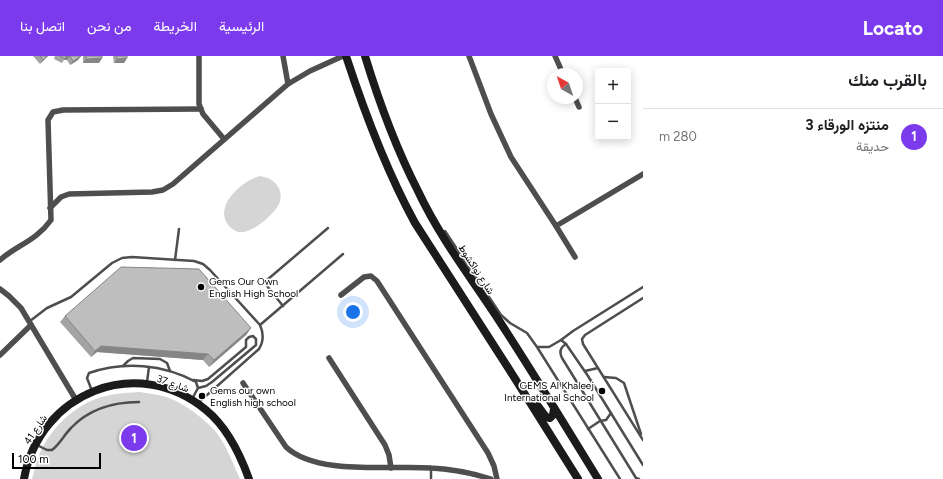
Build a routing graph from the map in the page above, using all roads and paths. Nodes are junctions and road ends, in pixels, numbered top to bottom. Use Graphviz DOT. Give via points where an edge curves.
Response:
graph roads {
  1 [pos="199,56"];
  2 [pos="283,56"];
  3 [pos="345,56"];
  4 [pos="365,56"];
  5 [pos="469,56"];
  6 [pos="555,56"];
  7 [pos="560,68"];
  8 [pos="288,84"];
  9 [pos="201,109"];
  10 [pos="224,139"];
  11 [pos="643,174"];
  12 [pos="50,208"];
  13 [pos="428,210"];
  14 [pos="556,226"];
  15 [pos="179,228"];
  16 [pos="328,228"];
  17 [pos="343,254"];
  18 [pos="575,257"];
  19 [pos="0,260"];
  20 [pos="175,260"];
  21 [pos="643,287"];
  22 [pos="0,289"];
  23 [pos="341,295"];
  24 [pos="643,298"];
  25 [pos="283,306"];
  26 [pos="30,323"];
  27 [pos="260,325"];
  28 [pos="561,340"];
  29 [pos="566,344"];
  30 [pos="537,347"];
  31 [pos="0,354"];
  32 [pos="329,358"];
  33 [pos="123,366"];
  34 [pos="507,366"];
  35 [pos="149,367"];
  36 [pos="598,368"];
  37 [pos="171,371"];
  38 [pos="585,372"];
  39 [pos="604,377"];
  40 [pos="194,380"];
  41 [pos="243,383"];
  42 [pos="147,385"];
  43 [pos="198,388"];
  44 [pos="92,392"];
  45 [pos="76,400"];
  46 [pos="139,402"];
  47 [pos="195,402"];
  48 [pos="554,409"];
  49 [pos="611,412"];
  50 [pos="600,421"];
  51 [pos="588,429"];
  52 [pos="642,439"];
  53 [pos="35,444"];
  54 [pos="643,465"];
  55 [pos="391,468"];
  56 [pos="431,468"];
  57 [pos="24,479"];
  58 [pos="249,479"];
  59 [pos="431,479"];
  60 [pos="491,479"];
  61 [pos="497,479"];
  62 [pos="578,479"];
  63 [pos="598,479"];
  64 [pos="620,479"];
  65 [pos="641,479"];
  1 -- 9 [label="street" via="198,97"];
  2 -- 8 [label="street"];
  3 -- 8 [label="street"];
  3 -- 34 [label="street" via="370,125 402,199 438,261"];
  4 -- 13 [label="street, شارع نواكشوط" via="398,148"];
  5 -- 14 [label="street" via="510,157"];
  6 -- 7 [label="street"];
  8 -- 10 [label="street"];
  9 -- 10 [label="street"];
  9 -- 12 [label="street" via="53,112 48,120"];
  10 -- 12 [label="street" via="163,190 69,194 61,197"];
  11 -- 14 [label="street"];
  12 -- 19 [label="street" via="51,220 48,225"];
  13 -- 30 [label="lane" via="435,216 501,315 527,333"];
  13 -- 48 [label="street, شارع نواكشوط"];
  14 -- 18 [label="street"];
  15 -- 20 [label="lane"];
  16 -- 25 [label="lane" via="268,280 267,286"];
  17 -- 25 [label="lane"];
  20 -- 26 [label="lane" via="127,257 117,260 72,297 48,308"];
  20 -- 27 [label="lane" via="198,262 206,266"];
  21 -- 28 [label="lane"];
  22 -- 26 [label="street" via="17,304"];
  23 -- 61 [label="street" via="364,277 371,276 377,281 488,453"];
  24 -- 36 [label="lane" via="583,337 582,342"];
  25 -- 27 [label="lane"];
  26 -- 31 [label="street"];
  26 -- 45 [label="street"];
  27 -- 47 [label="lane" via="263,335 259,349"];
  28 -- 29 [label="lane"];
  28 -- 30 [label="lane" via="549,347"];
  29 -- 38 [label="lane"];
  29 -- 50 [label="lane" via="561,349 560,356"];
  30 -- 51 [label="lane"];
  32 -- 55 [label="street" via="385,445"];
  33 -- 35 [label="lane"];
  33 -- 37 [label="lane" via="133,358 160,359 167,363"];
  33 -- 44 [label="lane" via="89,373 87,378"];
  34 -- 48 [label="street" via="515,373 546,417 550,418"];
  34 -- 62 [label="street"];
  35 -- 37 [label="lane"];
  35 -- 42 [label="lane"];
  36 -- 38 [label="lane"];
  36 -- 39 [label="lane"];
  37 -- 40 [label="lane"];
  38 -- 49 [label="lane"];
  39 -- 52 [label="lane"];
  39 -- 52 [label="lane" via="616,378 624,383"];
  40 -- 43 [label="lane"];
  40 -- 43 [label="lane" via="202,381 210,377 246,347 246,340 249,337 253,336 256,339 256,345 212,382"];
  41 -- 55 [label="street" via="293,453 336,465"];
  42 -- 44 [label="street, شارع 37" via="120,385"];
  42 -- 47 [label="street, شارع 37" via="166,389"];
  43 -- 47 [label="lane"];
  44 -- 45 [label="street, شارع 37"];
  45 -- 53 [label="street, شارع 41" via="57,415"];
  46 -- 53 [label="lane" via="115,404 92,412 72,427 52,450"];
  47 -- 58 [label="street, شارع 37" via="223,428"];
  48 -- 63 [label="street, شارع نواكشوط"];
  49 -- 50 [label="lane" via="606,420"];
  49 -- 54 [label="lane"];
  50 -- 51 [label="lane"];
  50 -- 65 [label="lane" via="636,478"];
  51 -- 64 [label="lane"];
  53 -- 57 [label="street, شارع 41" via="27,462"];
  55 -- 56 [label="street"];
  56 -- 59 [label="lane"];
  56 -- 60 [label="street" via="464,472"];
}
